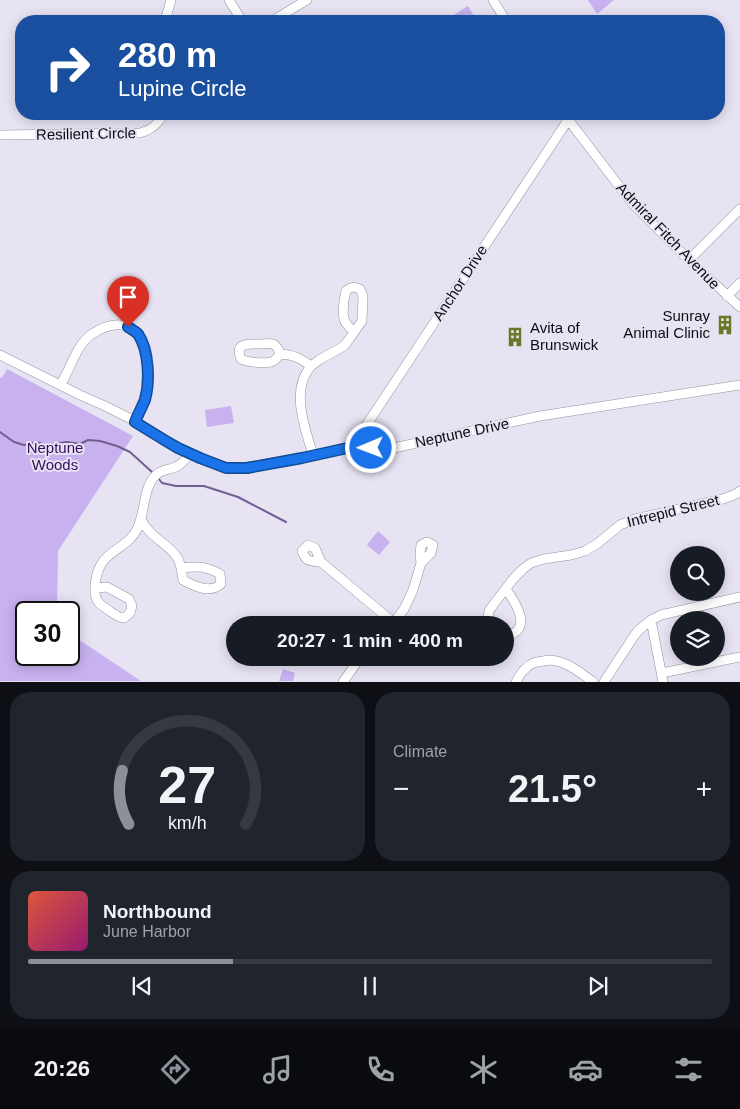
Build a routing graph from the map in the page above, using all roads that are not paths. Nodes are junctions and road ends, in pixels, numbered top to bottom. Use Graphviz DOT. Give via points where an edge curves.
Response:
graph roads {
  1 [pos="170,0"];
  2 [pos="229,0"];
  3 [pos="307,0"];
  4 [pos="493,0"];
  5 [pos="166,15"];
  6 [pos="238,15"];
  7 [pos="282,15"];
  8 [pos="502,15"];
  9 [pos="160,120"];
  10 [pos="564,120"];
  11 [pos="568,120"];
  12 [pos="0,135"];
  13 [pos="740,209"];
  14 [pos="689,260"];
  15 [pos="740,283"];
  16 [pos="727,296"];
  17 [pos="740,307"];
  18 [pos="354,332"];
  19 [pos="280,354"];
  20 [pos="0,356"];
  21 [pos="311,366"];
  22 [pos="60,385"];
  23 [pos="740,385"];
  24 [pos="135,422"];
  25 [pos="352,447"];
  26 [pos="191,454"];
  27 [pos="313,455"];
  28 [pos="740,491"];
  29 [pos="141,519"];
  30 [pos="321,562"];
  31 [pos="421,563"];
  32 [pos="181,568"];
  33 [pos="95,588"];
  34 [pos="506,589"];
  35 [pos="740,598"];
  36 [pos="384,616"];
  37 [pos="399,616"];
  38 [pos="488,616"];
  39 [pos="651,620"];
  40 [pos="514,633"];
  41 [pos="740,657"];
  42 [pos="354,666"];
  43 [pos="662,677"];
  44 [pos="343,682"];
  45 [pos="516,682"];
  46 [pos="593,682"];
  47 [pos="604,682"];
  1 -- 5 [label="street"];
  2 -- 6 [label="street"];
  3 -- 7 [label="street"];
  4 -- 8 [label="street"];
  9 -- 12 [label="street, Resilient Circle" via="140,133"];
  10 -- 25 [label="street, Anchor Drive"];
  11 -- 14 [label="street, Admiral Fitch Avenue" via="632,203"];
  13 -- 14 [label="street"];
  14 -- 16 [label="street, Admiral Fitch Avenue"];
  15 -- 16 [label="street"];
  16 -- 17 [label="street, Admiral Fitch Avenue"];
  18 -- 21 [label="street" via="344,346"];
  19 -- 21 [label="street" via="301,358"];
  20 -- 22 [label="street, Neptune Drive"];
  21 -- 27 [label="street" via="300,392"];
  22 -- 24 [label="street, Neptune Drive"];
  22 -- 24 [label="street" via="75,356 92,334 119,324 128,327 137,334 145,350 148,368 144,400"];
  23 -- 25 [label="street, Neptune Drive" via="540,416 389,448"];
  24 -- 26 [label="street, Neptune Drive"];
  25 -- 27 [label="street, Neptune Drive"];
  26 -- 27 [label="street, Neptune Drive" via="226,468 247,468"];
  26 -- 29 [label="street" via="184,462 157,474 150,482"];
  28 -- 34 [label="street, Intrepid Street" via="730,497 634,519 620,525 585,551 531,563"];
  29 -- 32 [label="street" via="149,533 178,558"];
  29 -- 33 [label="street" via="130,540 102,562"];
  30 -- 36 [label="street"];
  31 -- 37 [label="street" via="408,603"];
  34 -- 38 [label="street, Intrepid Street" via="492,604"];
  34 -- 40 [label="street" via="514,600 521,622"];
  35 -- 39 [label="street"];
  39 -- 43 [label="street"];
  39 -- 47 [label="street" via="634,636"];
  41 -- 43 [label="street"];
  42 -- 44 [label="street"];
  45 -- 46 [label="street" via="529,665 549,660 563,663"];
}
